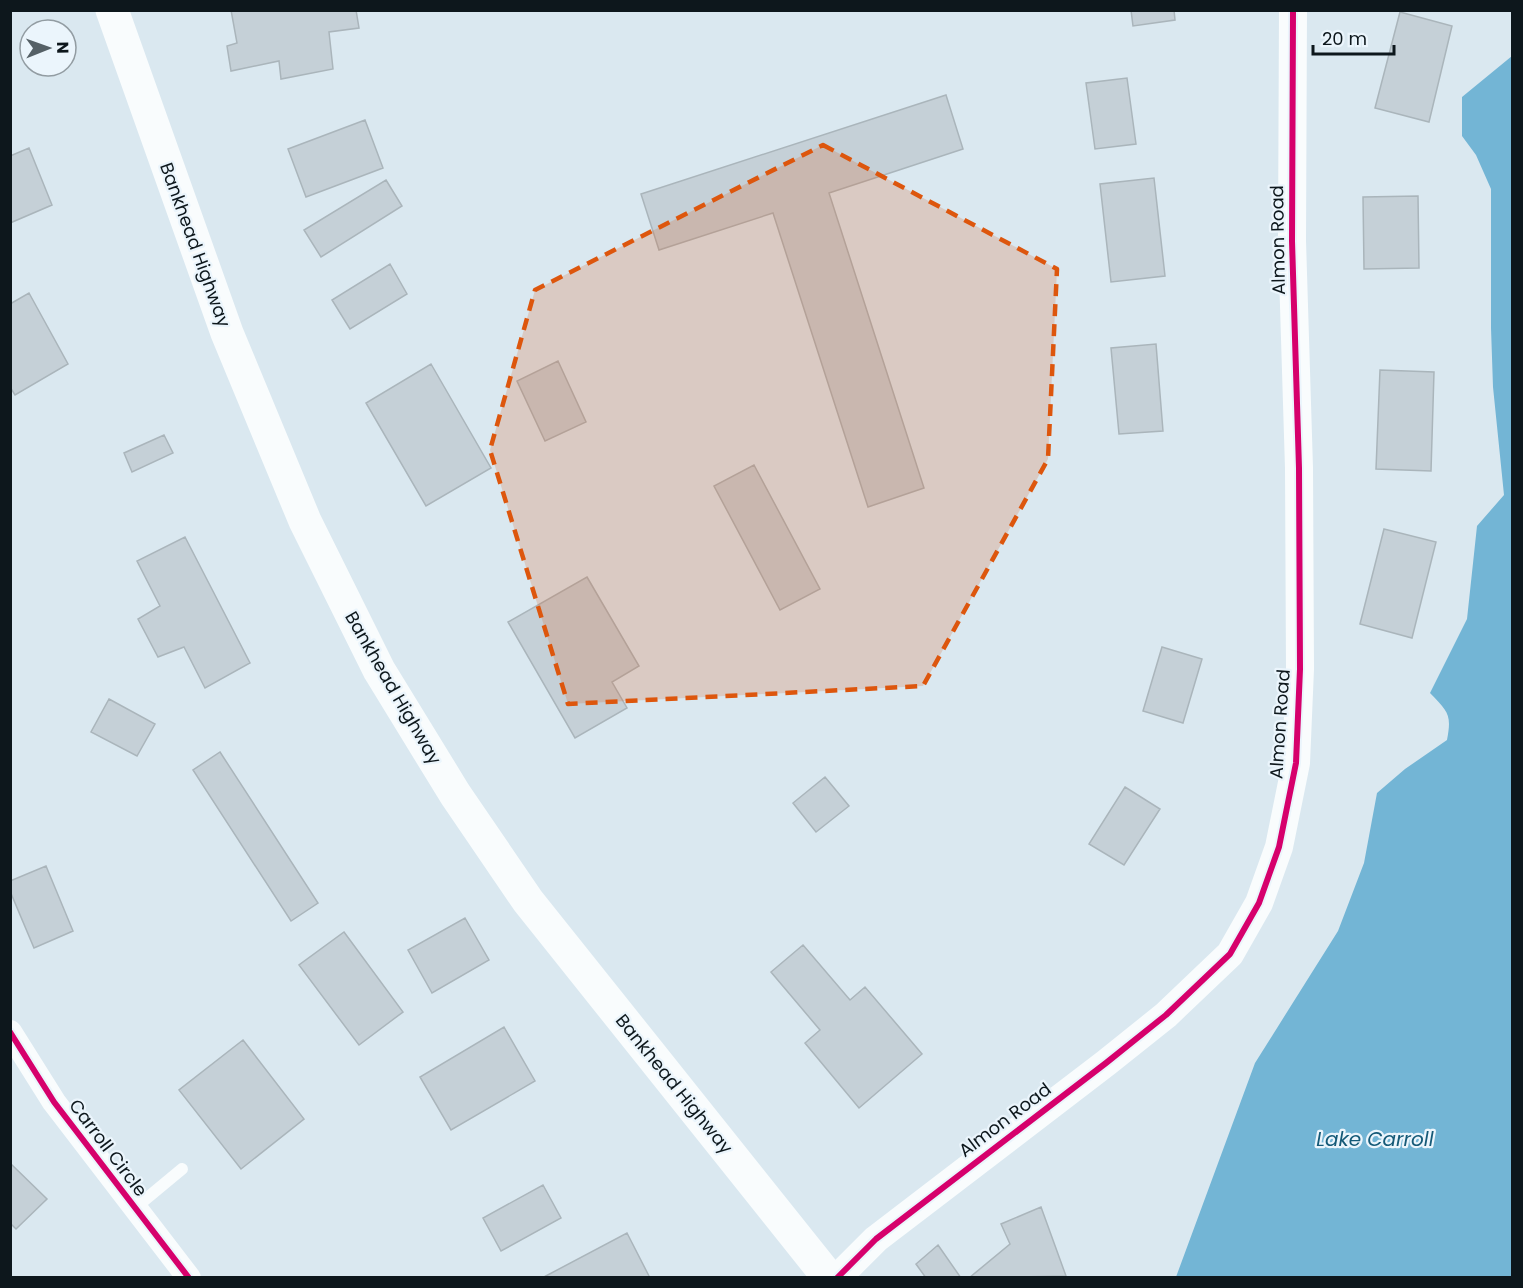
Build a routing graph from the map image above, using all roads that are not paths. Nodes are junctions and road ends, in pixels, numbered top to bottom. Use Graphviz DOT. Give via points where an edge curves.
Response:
graph roads {
  1 [pos="112,10"];
  2 [pos="1293,10"];
  3 [pos="10,1032"];
  4 [pos="182,1169"];
  5 [pos="135,1208"];
  6 [pos="189,1278"];
  7 [pos="829,1278"];
  8 [pos="837,1278"];
  1 -- 7 [label="main road, Bankhead Highway" via="226,333 305,521 379,670 454,794 528,901"];
  2 -- 8 [label="street, Almon Road" via="1292,241 1300,669 1296,763 1279,847 1259,903 1230,954 1166,1015 876,1239"];
  3 -- 5 [label="street, Carroll Circle" via="54,1102"];
  4 -- 5 [label="lane"];
  5 -- 6 [label="street, Carroll Circle"];
}
